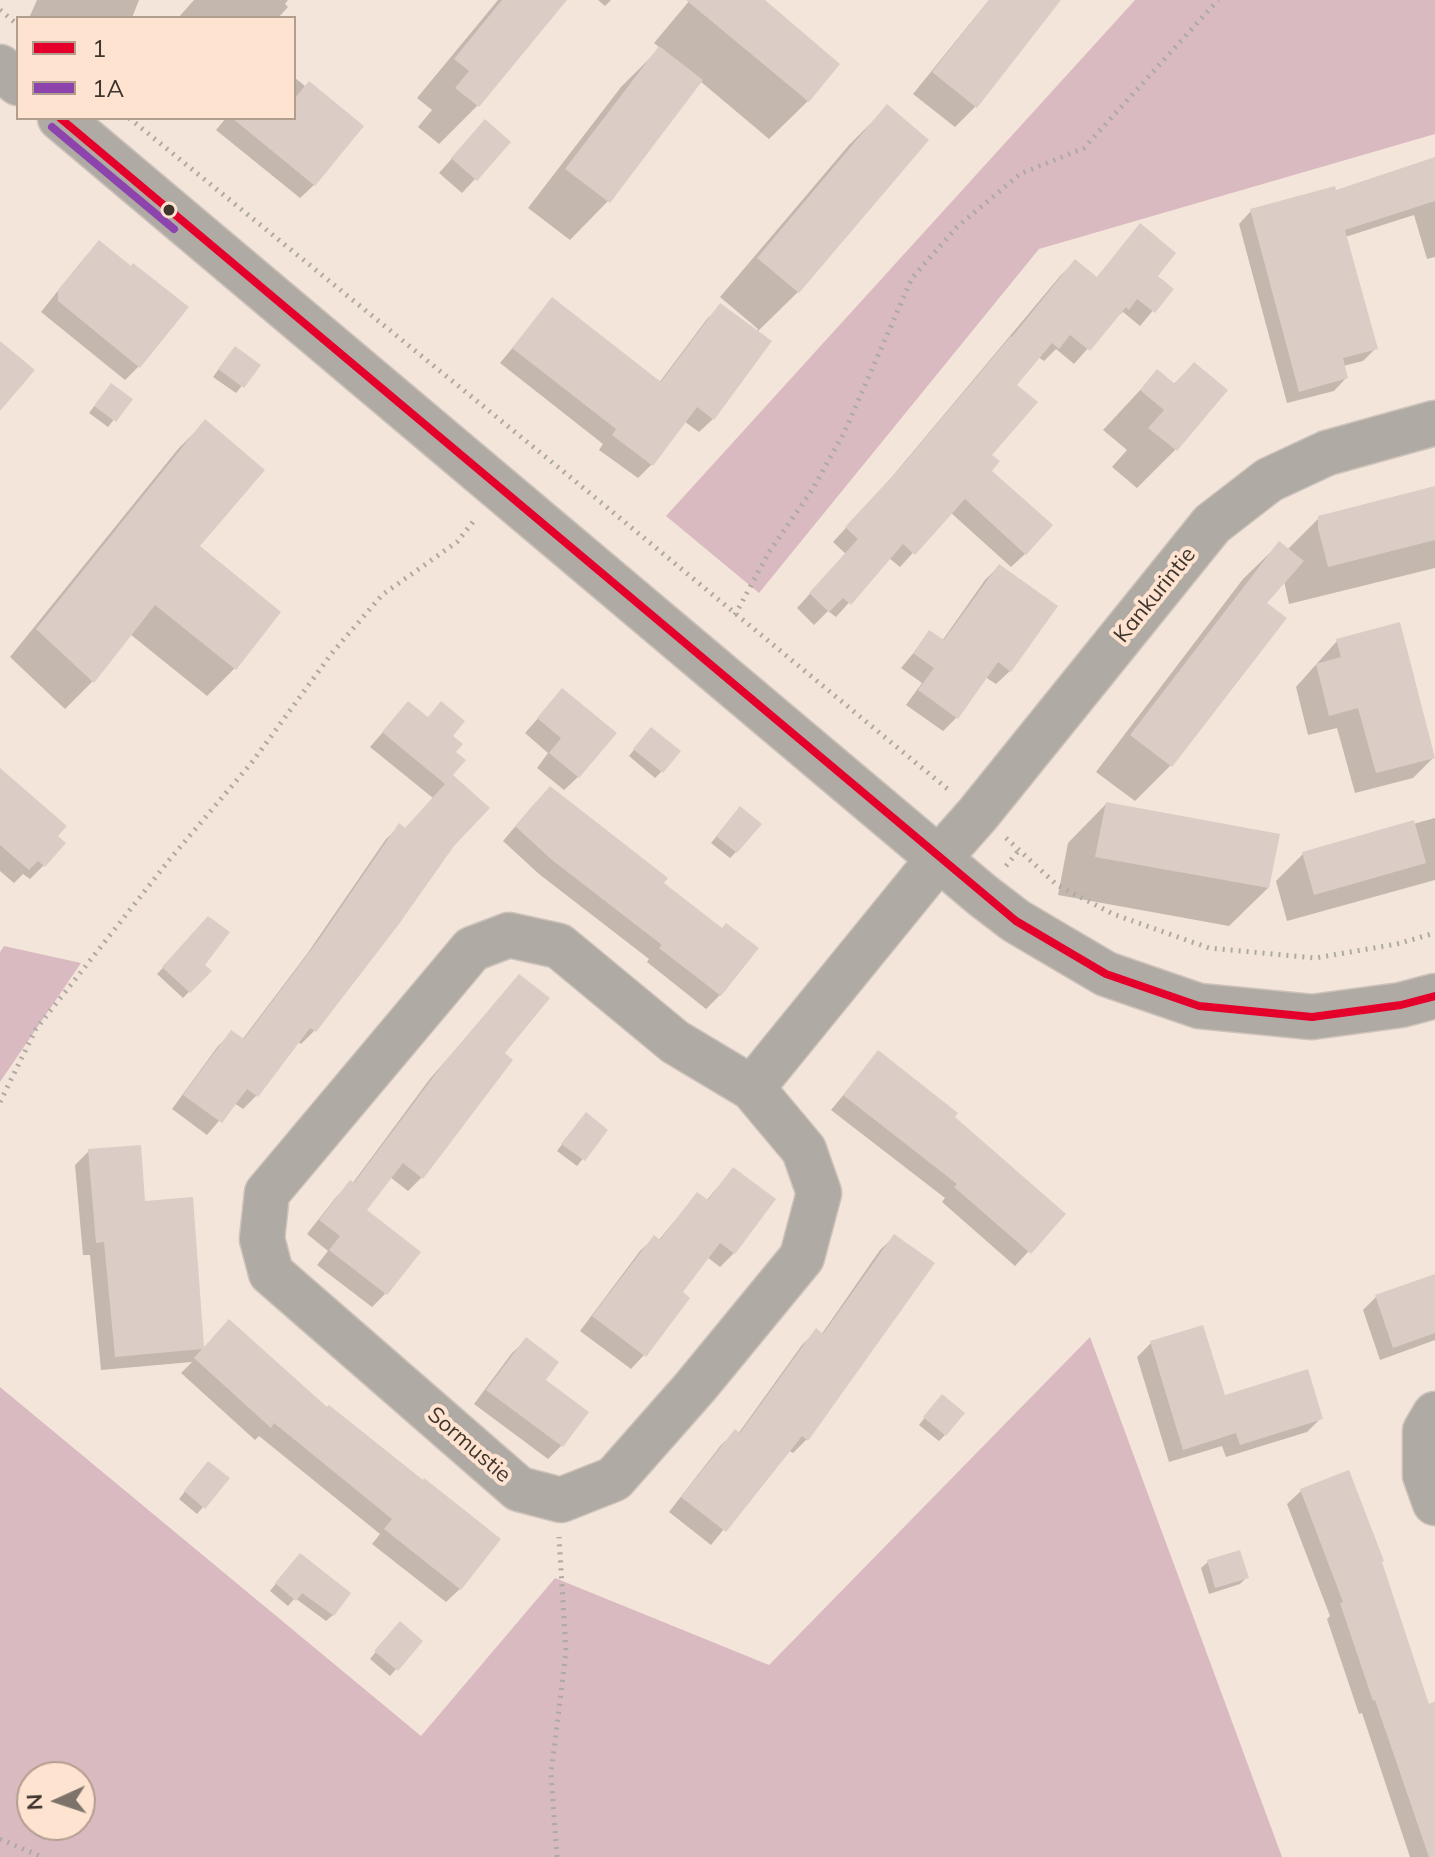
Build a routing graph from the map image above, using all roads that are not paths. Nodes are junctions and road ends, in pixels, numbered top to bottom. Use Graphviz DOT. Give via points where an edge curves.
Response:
graph roads {
  1 [pos="0,67"];
  2 [pos="16,81"];
  3 [pos="62,120"];
  4 [pos="1435,423"];
  5 [pos="940,857"];
  6 [pos="1435,996"];
  7 [pos="752,1088"];
  8 [pos="1435,1414"];
  9 [pos="1435,1503"];
  1 -- 2 [label="street"];
  3 -- 5 [label="street"];
  4 -- 5 [label="street, Kankurintie" via="1327,453 1269,480 1212,524"];
  5 -- 6 [label="street" via="1016,921 1106,974 1199,1006 1312,1017"];
  5 -- 7 [label="street, Kankurintie"];
  7 -- 7 [label="street, Sormustie" via="804,1150 819,1193 802,1257 614,1479 561,1500 519,1489 271,1273 262,1239 267,1193 472,949 509,935 559,946 675,1042"];
  8 -- 9 [label="street" via="1425,1431 1425,1475"];
}
